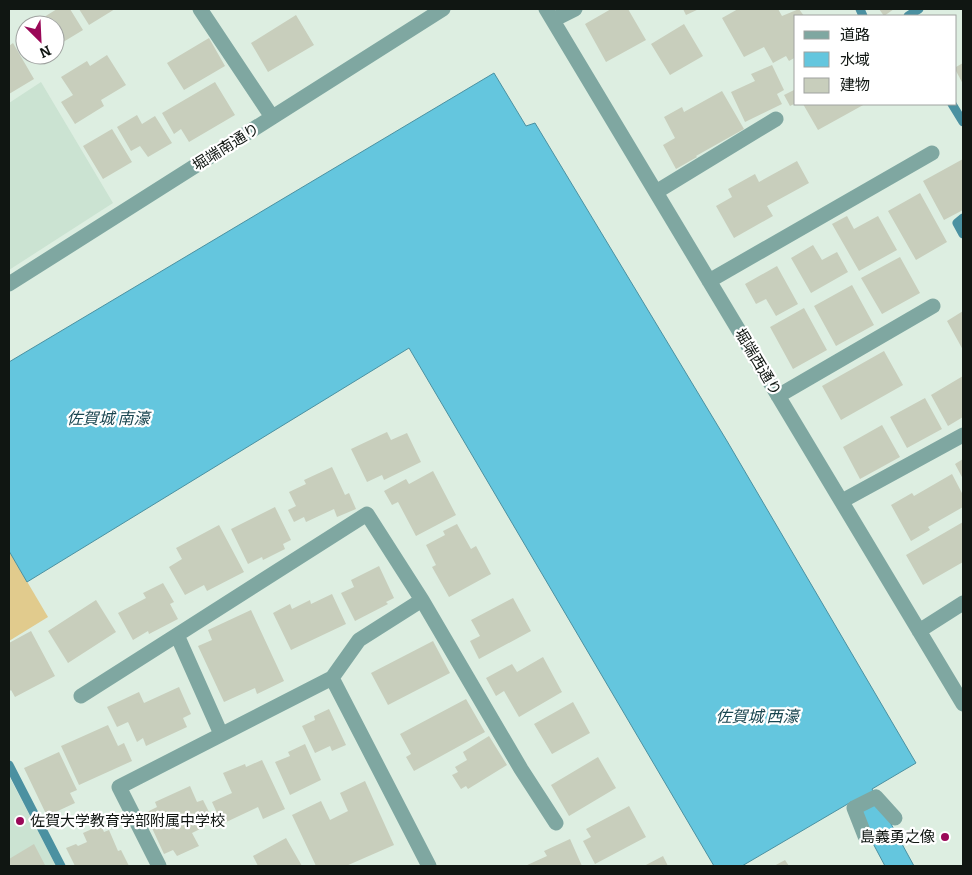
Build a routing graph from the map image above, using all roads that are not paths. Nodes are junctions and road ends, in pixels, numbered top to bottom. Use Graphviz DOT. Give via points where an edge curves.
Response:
graph roads {
  1 [pos="200,9"];
  2 [pos="443,9"];
  3 [pos="575,9"];
  4 [pos="549,14"];
  5 [pos="272,117"];
  6 [pos="776,119"];
  7 [pos="932,153"];
  8 [pos="656,192"];
  9 [pos="709,281"];
  10 [pos="9,284"];
  11 [pos="933,306"];
  12 [pos="778,396"];
  13 [pos="963,434"];
  14 [pos="842,501"];
  15 [pos="422,600"];
  16 [pos="963,603"];
  17 [pos="919,631"];
  18 [pos="177,635"];
  19 [pos="332,678"];
  20 [pos="81,696"];
  21 [pos="963,704"];
  22 [pos="221,734"];
  23 [pos="895,818"];
  24 [pos="556,823"];
  25 [pos="864,836"];
  26 [pos="159,866"];
  27 [pos="429,866"];
  1 -- 5 [label="street"];
  2 -- 5 [label="street, 堀端南通り"];
  3 -- 4 [label="street"];
  4 -- 8 [label="street, 堀端西通り"];
  5 -- 10 [label="street, 堀端南通り"];
  6 -- 8 [label="street"];
  7 -- 9 [label="street"];
  8 -- 9 [label="street, 堀端西通り"];
  9 -- 12 [label="street, 堀端西通り"];
  11 -- 12 [label="street"];
  12 -- 14 [label="street, 堀端西通り"];
  13 -- 14 [label="street"];
  14 -- 17 [label="street, 堀端西通り"];
  15 -- 18 [label="street" via="367,514"];
  15 -- 19 [label="street" via="359,640"];
  15 -- 24 [label="street"];
  16 -- 17 [label="street"];
  17 -- 21 [label="street, 堀端西通り"];
  18 -- 20 [label="street"];
  18 -- 22 [label="street"];
  19 -- 22 [label="street"];
  19 -- 27 [label="street"];
  22 -- 26 [label="street" via="119,787"];
  23 -- 25 [label="street" via="876,797 854,808"];
}
